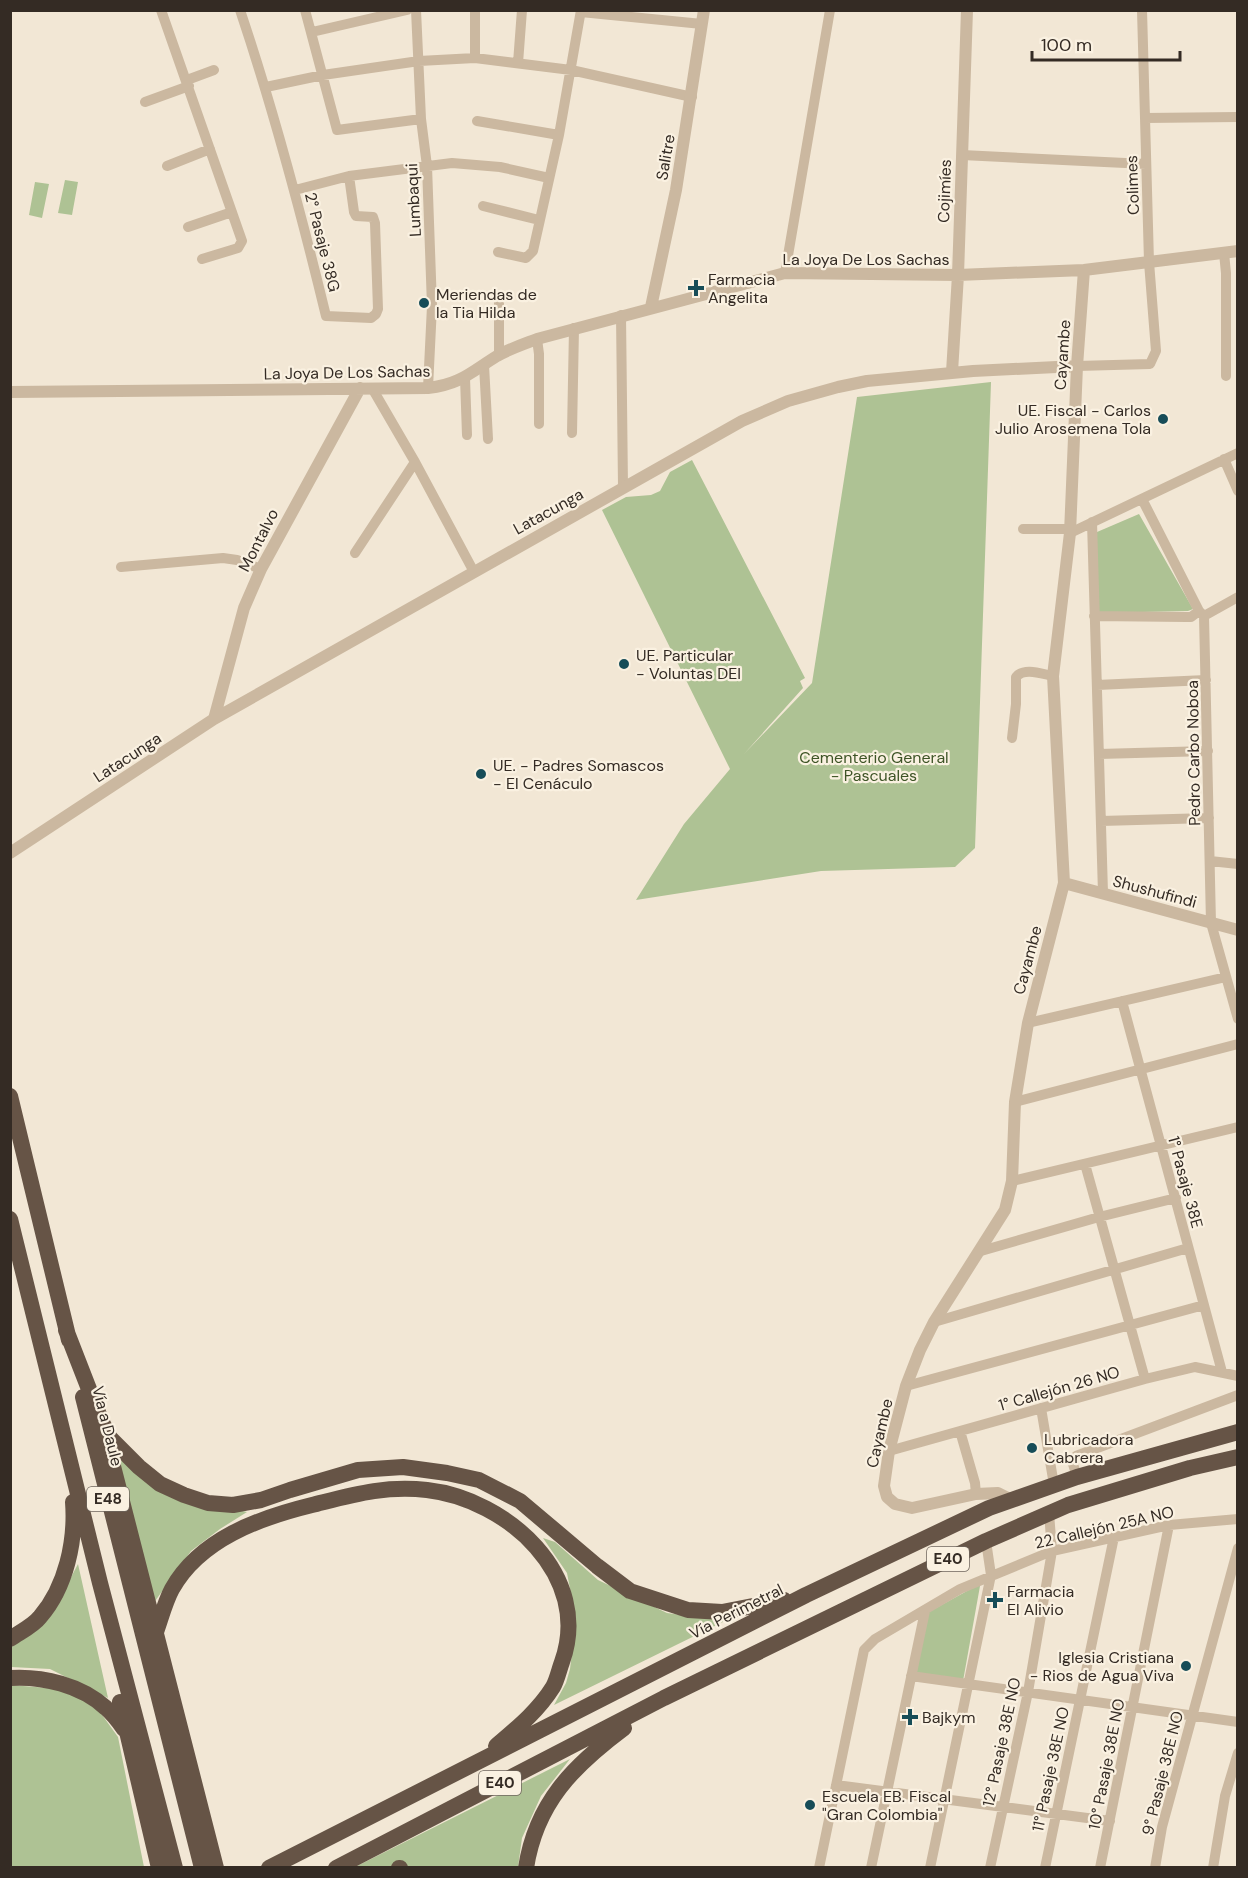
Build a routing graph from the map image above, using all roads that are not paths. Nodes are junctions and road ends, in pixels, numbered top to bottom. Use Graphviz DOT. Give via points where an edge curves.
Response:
graph roads {
  1 [pos="161,10"];
  2 [pos="240,10"];
  3 [pos="305,10"];
  4 [pos="407,10"];
  5 [pos="416,10"];
  6 [pos="475,10"];
  7 [pos="522,10"];
  8 [pos="704,10"];
  9 [pos="830,10"];
  10 [pos="967,10"];
  11 [pos="1142,10"];
  12 [pos="581,11"];
  13 [pos="702,24"];
  14 [pos="312,32"];
  15 [pos="475,58"];
  16 [pos="419,61"];
  17 [pos="518,63"];
  18 [pos="214,70"];
  19 [pos="571,70"];
  20 [pos="323,75"];
  21 [pos="188,83"];
  22 [pos="266,87"];
  23 [pos="692,97"];
  24 [pos="145,102"];
  25 [pos="1238,117"];
  26 [pos="1145,118"];
  27 [pos="421,119"];
  28 [pos="477,121"];
  29 [pos="559,135"];
  30 [pos="210,149"];
  31 [pos="962,155"];
  32 [pos="1146,164"];
  33 [pos="167,166"];
  34 [pos="427,166"];
  35 [pos="349,176"];
  36 [pos="549,178"];
  37 [pos="295,190"];
  38 [pos="483,206"];
  39 [pos="232,212"];
  40 [pos="539,220"];
  41 [pos="188,227"];
  42 [pos="1238,251"];
  43 [pos="498,252"];
  44 [pos="1224,253"];
  45 [pos="202,259"];
  46 [pos="1149,262"];
  47 [pos="1084,270"];
  48 [pos="785,273"];
  49 [pos="958,276"];
  50 [pos="499,303"];
  51 [pos="651,307"];
  52 [pos="621,315"];
  53 [pos="574,328"];
  54 [pos="537,339"];
  55 [pos="499,355"];
  56 [pos="1154,358"];
  57 [pos="484,364"];
  58 [pos="1077,366"];
  59 [pos="952,372"];
  60 [pos="1226,376"];
  61 [pos="465,378"];
  62 [pos="366,388"];
  63 [pos="429,388"];
  64 [pos="10,392"];
  65 [pos="539,424"];
  66 [pos="572,434"];
  67 [pos="467,435"];
  68 [pos="488,439"];
  69 [pos="1238,453"];
  70 [pos="1224,459"];
  71 [pos="415,462"];
  72 [pos="623,487"];
  73 [pos="1238,491"];
  74 [pos="1142,499"];
  75 [pos="1092,522"];
  76 [pos="1023,529"];
  77 [pos="1070,531"];
  78 [pos="355,553"];
  79 [pos="121,567"];
  80 [pos="261,569"];
  81 [pos="474,572"];
  82 [pos="1238,597"];
  83 [pos="1202,614"];
  84 [pos="1094,616"];
  85 [pos="1053,676"];
  86 [pos="1206,680"];
  87 [pos="1096,685"];
  88 [pos="214,720"];
  89 [pos="1012,738"];
  90 [pos="1208,751"];
  91 [pos="1099,754"];
  92 [pos="1209,818"];
  93 [pos="1101,821"];
  94 [pos="10,853"];
  95 [pos="1210,861"];
  96 [pos="1238,864"];
  97 [pos="1064,883"];
  98 [pos="1103,893"];
  99 [pos="1211,923"];
  100 [pos="1238,930"];
  101 [pos="1226,977"];
  102 [pos="1122,1001"];
  103 [pos="1238,1019"];
  104 [pos="1028,1023"];
  105 [pos="1238,1044"];
  106 [pos="1140,1070"];
  107 [pos="10,1096"];
  108 [pos="1015,1102"];
  109 [pos="1238,1127"];
  110 [pos="1161,1145"];
  111 [pos="1085,1164"];
  112 [pos="1012,1181"];
  113 [pos="1176,1198"];
  114 [pos="1099,1217"];
  115 [pos="10,1219"];
  116 [pos="1188,1248"];
  117 [pos="981,1251"];
  118 [pos="1114,1269"];
  119 [pos="1204,1305"];
  120 [pos="934,1322"];
  121 [pos="1130,1325"];
  122 [pos="66,1330"];
  123 [pos="1222,1372"];
  124 [pos="1238,1376"];
  125 [pos="1145,1379"];
  126 [pos="906,1386"];
  127 [pos="1238,1395"];
  128 [pos="1041,1408"];
  129 [pos="101,1419"];
  130 [pos="960,1431"];
  131 [pos="1238,1432"];
  132 [pos="889,1451"];
  133 [pos="1238,1457"];
  134 [pos="69,1459"];
  135 [pos="1077,1477"];
  136 [pos="1054,1485"];
  137 [pos="976,1494"];
  138 [pos="1012,1500"];
  139 [pos="1049,1513"];
  140 [pos="1238,1519"];
  141 [pos="1169,1525"];
  142 [pos="1114,1537"];
  143 [pos="986,1540"];
  144 [pos="1238,1548"];
  145 [pos="1052,1551"];
  146 [pos="991,1575"];
  147 [pos="100,1583"];
  148 [pos="806,1595"];
  149 [pos="134,1604"];
  150 [pos="925,1611"];
  151 [pos="156,1632"];
  152 [pos="10,1639"];
  153 [pos="911,1676"];
  154 [pos="10,1678"];
  155 [pos="968,1684"];
  156 [pos="1028,1692"];
  157 [pos="664,1698"];
  158 [pos="1080,1699"];
  159 [pos="1133,1707"];
  160 [pos="1192,1715"];
  161 [pos="1238,1722"];
  162 [pos="126,1731"];
  163 [pos="1238,1753"];
  164 [pos="477,1763"];
  165 [pos="836,1785"];
  166 [pos="887,1792"];
  167 [pos="944,1799"];
  168 [pos="1003,1807"];
  169 [pos="1056,1814"];
  170 [pos="1110,1821"];
  171 [pos="159,1868"];
  172 [pos="175,1868"];
  173 [pos="202,1868"];
  174 [pos="216,1868"];
  175 [pos="269,1868"];
  176 [pos="336,1868"];
  177 [pos="526,1868"];
  178 [pos="819,1868"];
  179 [pos="871,1868"];
  180 [pos="930,1868"];
  181 [pos="990,1868"];
  182 [pos="1045,1868"];
  183 [pos="1100,1868"];
  184 [pos="1155,1868"];
  185 [pos="1212,1868"];
  1 -- 21 [label="street"];
  2 -- 22 [label="street, 2° Pasaje 38G"];
  3 -- 14 [label="street"];
  4 -- 14 [label="street"];
  5 -- 16 [label="street, Lumbaqui"];
  6 -- 15 [label="street"];
  7 -- 17 [label="street"];
  8 -- 13 [label="street, Salitre"];
  9 -- 48 [label="street"];
  10 -- 31 [label="street, Cojimíes"];
  11 -- 26 [label="street, Colimes"];
  12 -- 13 [label="street"];
  12 -- 19 [label="street"];
  13 -- 23 [label="street, Salitre"];
  14 -- 20 [label="street"];
  15 -- 16 [label="street"];
  15 -- 17 [label="street"];
  16 -- 20 [label="street"];
  16 -- 27 [label="street, Lumbaqui"];
  17 -- 19 [label="street"];
  18 -- 21 [label="street"];
  19 -- 23 [label="street"];
  19 -- 29 [label="street"];
  20 -- 22 [label="street"];
  20 -- 27 [label="street" via="337,130"];
  21 -- 24 [label="street"];
  21 -- 30 [label="street"];
  22 -- 37 [label="street, 2° Pasaje 38G"];
  23 -- 51 [label="street, Salitre"];
  25 -- 26 [label="street"];
  26 -- 32 [label="street, Colimes"];
  27 -- 34 [label="street, Lumbaqui"];
  28 -- 29 [label="street"];
  29 -- 36 [label="street"];
  30 -- 33 [label="street"];
  30 -- 39 [label="street"];
  31 -- 32 [label="street"];
  31 -- 49 [label="street, Cojimíes"];
  32 -- 46 [label="street, Colimes"];
  34 -- 35 [label="street"];
  34 -- 36 [label="street" via="452,163 500,167"];
  34 -- 63 [label="street, Lumbaqui" via="432,306"];
  35 -- 37 [label="street"];
  35 -- 37 [label="street, 2° Pasaje 38G" via="356,216 373,217 375,223 378,309 371,318 326,316"];
  36 -- 40 [label="street"];
  38 -- 40 [label="street"];
  39 -- 41 [label="street"];
  39 -- 45 [label="street" via="242,244"];
  40 -- 43 [label="street" via="530,255 519,258"];
  42 -- 44 [label="street, La Joya De Los Sachas"];
  44 -- 46 [label="street, La Joya De Los Sachas"];
  44 -- 60 [label="street"];
  46 -- 47 [label="street, La Joya De Los Sachas"];
  46 -- 56 [label="street, Colimes"];
  47 -- 49 [label="street, La Joya De Los Sachas"];
  47 -- 58 [label="street, Cayambe"];
  48 -- 49 [label="street, La Joya De Los Sachas"];
  48 -- 51 [label="street, La Joya De Los Sachas"];
  49 -- 59 [label="street, Cojimíes"];
  50 -- 55 [label="street"];
  51 -- 52 [label="street, La Joya De Los Sachas"];
  52 -- 53 [label="street, La Joya De Los Sachas"];
  52 -- 72 [label="street"];
  53 -- 54 [label="street, La Joya De Los Sachas"];
  53 -- 66 [label="street"];
  54 -- 55 [label="street, La Joya De Los Sachas"];
  54 -- 65 [label="street"];
  55 -- 57 [label="street, La Joya De Los Sachas"];
  56 -- 58 [label="street, Latacunga" via="1150,364"];
  57 -- 61 [label="street, La Joya De Los Sachas"];
  57 -- 68 [label="street"];
  58 -- 59 [label="street, Latacunga"];
  58 -- 77 [label="street, Cayambe"];
  59 -- 72 [label="street, Latacunga" via="867,381 788,401 742,421"];
  61 -- 63 [label="street, La Joya De Los Sachas"];
  61 -- 67 [label="street"];
  62 -- 63 [label="street, La Joya De Los Sachas"];
  62 -- 64 [label="street, La Joya De Los Sachas"];
  62 -- 71 [label="street"];
  62 -- 80 [label="street, Montalvo"];
  69 -- 70 [label="street"];
  70 -- 73 [label="street"];
  70 -- 74 [label="street"];
  71 -- 78 [label="street"];
  71 -- 81 [label="street"];
  72 -- 81 [label="street, Latacunga"];
  74 -- 75 [label="street"];
  74 -- 83 [label="street, Pedro Carbo Noboa"];
  75 -- 77 [label="street"];
  75 -- 84 [label="street"];
  76 -- 77 [label="street"];
  77 -- 85 [label="street, Cayambe"];
  79 -- 80 [label="street" via="224,558"];
  80 -- 88 [label="street, Montalvo" via="244,609"];
  81 -- 88 [label="street, Latacunga"];
  82 -- 83 [label="street"];
  83 -- 84 [label="street" via="1186,618"];
  83 -- 86 [label="street, Pedro Carbo Noboa"];
  84 -- 87 [label="street"];
  85 -- 89 [label="street" via="1019,672"];
  85 -- 97 [label="street, Cayambe"];
  86 -- 87 [label="street"];
  86 -- 90 [label="street, Pedro Carbo Noboa"];
  87 -- 91 [label="street"];
  88 -- 94 [label="street, Latacunga"];
  90 -- 91 [label="street"];
  90 -- 92 [label="street, Pedro Carbo Noboa"];
  91 -- 93 [label="street"];
  92 -- 93 [label="street"];
  92 -- 95 [label="street, Pedro Carbo Noboa"];
  93 -- 98 [label="street"];
  95 -- 96 [label="street"];
  95 -- 99 [label="street, Pedro Carbo Noboa"];
  97 -- 98 [label="street, Shushufindi"];
  97 -- 104 [label="street, Cayambe"];
  98 -- 99 [label="street, Shushufindi"];
  99 -- 100 [label="street, Shushufindi"];
  99 -- 101 [label="street, Pedro Carbo Noboa"];
  101 -- 102 [label="street"];
  101 -- 103 [label="street, Pedro Carbo Noboa"];
  102 -- 104 [label="street"];
  102 -- 106 [label="street, 1° Pasaje 38E"];
  104 -- 108 [label="street, Cayambe"];
  105 -- 106 [label="street"];
  106 -- 108 [label="street"];
  106 -- 110 [label="street, 1° Pasaje 38E"];
  107 -- 122 [label="highway, Vía a Daule / E48"];
  108 -- 112 [label="street, Cayambe"];
  109 -- 110 [label="street"];
  110 -- 111 [label="street"];
  110 -- 113 [label="street, 1° Pasaje 38E"];
  111 -- 112 [label="street"];
  111 -- 114 [label="street"];
  112 -- 117 [label="street, Cayambe" via="1005,1210"];
  113 -- 114 [label="street"];
  113 -- 116 [label="street, 1° Pasaje 38E"];
  114 -- 117 [label="street"];
  114 -- 118 [label="street"];
  115 -- 134 [label="highway, E48"];
  116 -- 118 [label="street"];
  116 -- 119 [label="street, 1° Pasaje 38E"];
  117 -- 120 [label="street, Cayambe"];
  118 -- 120 [label="street"];
  118 -- 121 [label="street"];
  119 -- 121 [label="street"];
  119 -- 123 [label="street, 1° Pasaje 38E"];
  120 -- 126 [label="street, Cayambe"];
  121 -- 125 [label="street"];
  121 -- 126 [label="street"];
  122 -- 129 [label="highway"];
  122 -- 149 [label="highway, Vía a Daule / E48"];
  123 -- 124 [label="street, 1° Callejón 26 NO"];
  123 -- 125 [label="street, 1° Callejón 26 NO" via="1195,1367"];
  125 -- 128 [label="street, 1° Callejón 26 NO"];
  126 -- 132 [label="street, Cayambe"];
  127 -- 135 [label="street" via="1076,1456"];
  128 -- 130 [label="street, 1° Callejón 26 NO"];
  128 -- 136 [label="street"];
  129 -- 148 [label="highway" via="110,1438 153,1478 208,1503 233,1505 261,1500 358,1470 403,1467 447,1473 479,1480 520,1501 630,1591 669,1605 722,1612"];
  129 -- 151 [label="highway"];
  130 -- 132 [label="street, 1° Callejón 26 NO"];
  130 -- 137 [label="street"];
  131 -- 135 [label="highway, Vía Perimetral / E40"];
  132 -- 137 [label="street, Cayambe" via="884,1486 887,1497 895,1504 912,1508"];
  133 -- 139 [label="highway, E40" via="1190,1468"];
  134 -- 147 [label="highway, E48"];
  134 -- 152 [label="highway" via="74,1512 65,1570 54,1598 39,1619"];
  135 -- 136 [label="highway, Vía Perimetral / E40"];
  136 -- 138 [label="highway, Vía Perimetral / E40"];
  137 -- 138 [label="street, Cayambe" via="998,1493"];
  138 -- 148 [label="highway, Vía Perimetral / E40"];
  139 -- 143 [label="highway, E40"];
  139 -- 145 [label="street, 12° Pasaje 38E NO"];
  140 -- 141 [label="street, 22 Callejón 25A NO"];
  141 -- 142 [label="street, 22 Callejón 25A NO"];
  141 -- 159 [label="street, 10° Pasaje 38E NO"];
  142 -- 145 [label="street, 22 Callejón 25A NO"];
  142 -- 158 [label="street, 11° Pasaje 38E NO"];
  143 -- 146 [label="street"];
  143 -- 157 [label="highway, E40"];
  144 -- 160 [label="street, 9° Pasaje 38E NO"];
  145 -- 146 [label="street, 22 Callejón 25A NO"];
  145 -- 156 [label="street, 12° Pasaje 38E NO"];
  146 -- 150 [label="street, 22 Callejón 25A NO"];
  146 -- 155 [label="street"];
  147 -- 162 [label="highway"];
  147 -- 172 [label="highway, E48"];
  148 -- 164 [label="highway, Vía Perimetral / E40"];
  149 -- 151 [label="highway"];
  149 -- 173 [label="highway, Vía a Daule / E48"];
  150 -- 153 [label="street"];
  150 -- 165 [label="street, 22 Callejón 25A NO" via="889,1629 864,1650"];
  151 -- 164 [label="highway" via="172,1589 192,1562 219,1540 244,1527 298,1508 373,1490 430,1490 469,1501 506,1520 539,1551 557,1576 569,1614 567,1648 554,1685 533,1713"];
  151 -- 174 [label="highway"];
  153 -- 155 [label="street"];
  153 -- 166 [label="street"];
  154 -- 162 [label="highway" via="32,1677 89,1695 107,1708"];
  155 -- 156 [label="street"];
  155 -- 167 [label="street"];
  156 -- 158 [label="street"];
  156 -- 168 [label="street, 12° Pasaje 38E NO"];
  157 -- 176 [label="highway, E40"];
  157 -- 177 [label="highway" via="595,1749 570,1773 544,1808 529,1846"];
  158 -- 159 [label="street"];
  158 -- 169 [label="street, 11° Pasaje 38E NO"];
  159 -- 160 [label="street"];
  159 -- 170 [label="street, 10° Pasaje 38E NO"];
  160 -- 161 [label="street"];
  160 -- 184 [label="street, 9° Pasaje 38E NO"];
  162 -- 171 [label="highway"];
  163 -- 185 [label="street" via="1225,1796"];
  164 -- 175 [label="highway, Vía Perimetral / E40"];
  165 -- 166 [label="street"];
  165 -- 178 [label="street, 22 Callejón 25A NO"];
  166 -- 167 [label="street"];
  166 -- 179 [label="street"];
  167 -- 168 [label="street"];
  167 -- 180 [label="street"];
  168 -- 169 [label="street"];
  168 -- 181 [label="street, 12° Pasaje 38E NO"];
  169 -- 170 [label="street"];
  169 -- 182 [label="street, 11° Pasaje 38E NO"];
  170 -- 183 [label="street, 10° Pasaje 38E NO"];
}
